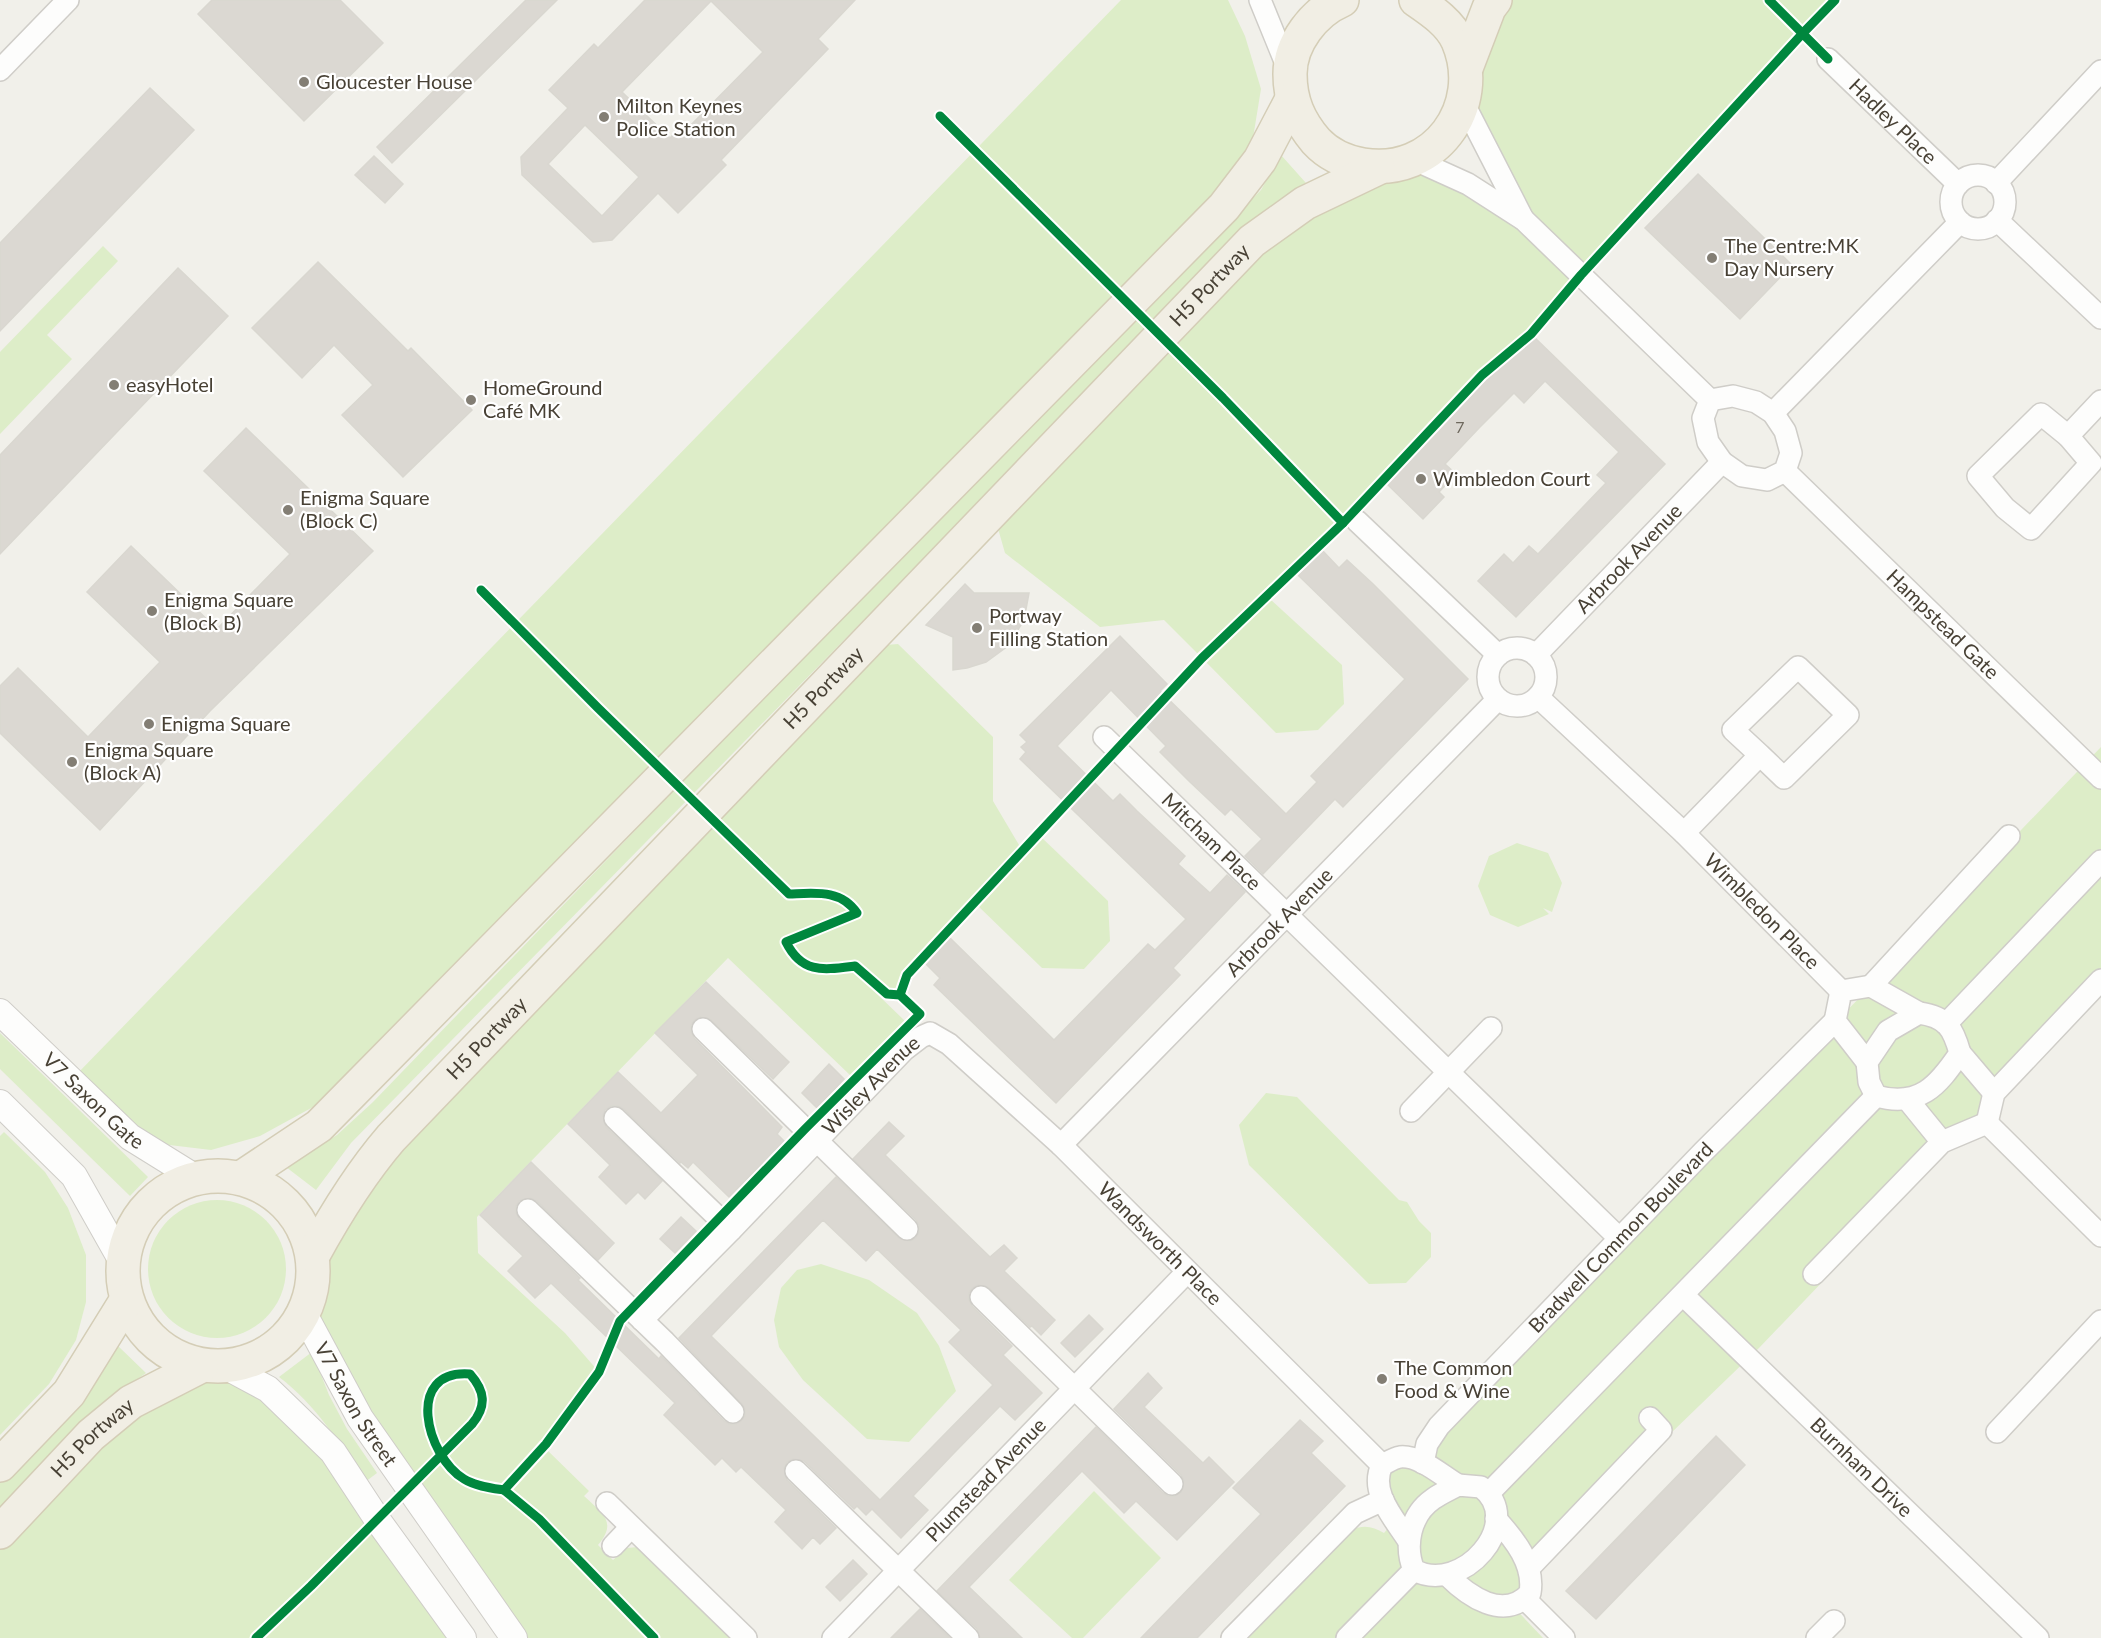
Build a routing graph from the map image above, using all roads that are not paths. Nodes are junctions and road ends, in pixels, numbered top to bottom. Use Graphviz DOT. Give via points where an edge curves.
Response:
graph roads {
  1 [pos="68,0"];
  2 [pos="1260,0"];
  3 [pos="1342,0"];
  4 [pos="1416,0"];
  5 [pos="1495,0"];
  6 [pos="1828,58"];
  7 [pos="1466,68"];
  8 [pos="0,70"];
  9 [pos="2101,71"];
  10 [pos="1291,85"];
  11 [pos="1463,102"];
  12 [pos="1415,160"];
  13 [pos="1378,168"];
  14 [pos="1996,183"];
  15 [pos="1958,184"];
  16 [pos="1524,220"];
  17 [pos="1997,220"];
  18 [pos="1960,222"];
  19 [pos="2101,318"];
  20 [pos="1710,400"];
  21 [pos="2101,401"];
  22 [pos="1773,413"];
  23 [pos="2068,436"];
  24 [pos="1722,462"];
  25 [pos="1785,471"];
  26 [pos="1357,521"];
  27 [pos="1498,655"];
  28 [pos="1536,656"];
  29 [pos="1538,697"];
  30 [pos="1498,699"];
  31 [pos="1104,737"];
  32 [pos="1760,755"];
  33 [pos="2101,778"];
  34 [pos="1684,833"];
  35 [pos="2009,836"];
  36 [pos="2101,861"];
  37 [pos="1287,913"];
  38 [pos="2101,980"];
  39 [pos="1872,986"];
  40 [pos="1841,991"];
  41 [pos="0,1012"];
  42 [pos="1919,1013"];
  43 [pos="1834,1021"];
  44 [pos="1946,1024"];
  45 [pos="1491,1028"];
  46 [pos="703,1029"];
  47 [pos="930,1033"];
  48 [pos="1959,1053"];
  49 [pos="1867,1062"];
  50 [pos="1449,1072"];
  51 [pos="1994,1093"];
  52 [pos="1876,1096"];
  53 [pos="1907,1099"];
  54 [pos="0,1103"];
  55 [pos="1411,1111"];
  56 [pos="615,1118"];
  57 [pos="1987,1124"];
  58 [pos="817,1140"];
  59 [pos="1942,1142"];
  60 [pos="1061,1145"];
  61 [pos="196,1178"];
  62 [pos="241,1178"];
  63 [pos="528,1210"];
  64 [pos="907,1229"];
  65 [pos="731,1230"];
  66 [pos="2101,1236"];
  67 [pos="1619,1238"];
  68 [pos="312,1255"];
  69 [pos="122,1261"];
  70 [pos="1187,1272"];
  71 [pos="1814,1274"];
  72 [pos="1683,1295"];
  73 [pos="981,1297"];
  74 [pos="126,1301"];
  75 [pos="304,1314"];
  76 [pos="642,1320"];
  77 [pos="2101,1321"];
  78 [pos="214,1366"];
  79 [pos="1074,1389"];
  80 [pos="733,1412"];
  81 [pos="1650,1418"];
  82 [pos="1997,1432"];
  83 [pos="1423,1463"];
  84 [pos="0,1465"];
  85 [pos="1382,1465"];
  86 [pos="796,1471"];
  87 [pos="1172,1484"];
  88 [pos="1458,1485"];
  89 [pos="1489,1493"];
  90 [pos="1383,1500"];
  91 [pos="607,1503"];
  92 [pos="1496,1519"];
  93 [pos="631,1527"];
  94 [pos="0,1532"];
  95 [pos="1408,1540"];
  96 [pos="613,1546"];
  97 [pos="1529,1568"];
  98 [pos="898,1570"];
  99 [pos="1414,1570"];
  100 [pos="1447,1575"];
  101 [pos="1525,1599"];
  102 [pos="1834,1621"];
  103 [pos="463,1638"];
  104 [pos="514,1638"];
  105 [pos="746,1638"];
  106 [pos="833,1638"];
  107 [pos="968,1638"];
  108 [pos="1232,1638"];
  109 [pos="1347,1638"];
  110 [pos="1564,1638"];
  111 [pos="1817,1638"];
  112 [pos="2038,1638"];
  1 -- 8 [label="street"];
  2 -- 10 [label="street"];
  3 -- 10 [label="main road" via="1311,22 1296,45"];
  4 -- 7 [label="main road" via="1446,24 1457,40"];
  5 -- 7 [label="main road"];
  6 -- 15 [label="street, Hadley Place"];
  7 -- 11 [label="main road"];
  9 -- 14 [label="street"];
  10 -- 13 [label="main road" via="1303,126 1323,148 1349,163"];
  10 -- 62 [label="main road" via="1260,160 1224,207 319,1126"];
  11 -- 12 [label="main road" via="1453,126 1437,146"];
  11 -- 16 [label="street"];
  12 -- 13 [label="main road"];
  12 -- 16 [label="street" via="1468,184"];
  13 -- 68 [label="main road, H5 Portway" via="1305,203 1252,241 391,1137 364,1169"];
  14 -- 15 [label="street" via="1972,176"];
  14 -- 17 [label="street" via="2004,206"];
  15 -- 18 [label="street" via="1951,199"];
  16 -- 20 [label="street"];
  17 -- 18 [label="street" via="1975,229"];
  17 -- 19 [label="street"];
  18 -- 22 [label="street"];
  20 -- 22 [label="street" via="1733,396 1756,402"];
  20 -- 24 [label="street" via="1703,418 1708,442"];
  21 -- 23 [label="street"];
  22 -- 25 [label="street" via="1785,431 1791,453"];
  23 -- 23 [label="street" via="2091,463 2031,529 2005,508 1978,476 2040,414"];
  24 -- 25 [label="street" via="1742,476 1767,480"];
  24 -- 28 [label="street, Arbrook Avenue"];
  25 -- 33 [label="street, Hampstead Gate"];
  26 -- 27 [label="street"];
  27 -- 28 [label="street" via="1517,648"];
  27 -- 30 [label="street" via="1490,664 1487,677"];
  28 -- 29 [label="street" via="1545,674"];
  29 -- 30 [label="street" via="1515,706"];
  29 -- 34 [label="street, Wimbledon Place"];
  30 -- 37 [label="street, Arbrook Avenue"];
  31 -- 37 [label="street, Mitcham Place"];
  32 -- 32 [label="street" via="1733,730 1798,668 1848,715 1784,778"];
  32 -- 34 [label="street"];
  34 -- 40 [label="street, Wimbledon Place"];
  35 -- 39 [label="street"];
  36 -- 44 [label="street"];
  37 -- 50 [label="street, Mitcham Place"];
  37 -- 60 [label="street, Arbrook Avenue"];
  38 -- 51 [label="street"];
  39 -- 40 [label="street"];
  39 -- 42 [label="street"];
  40 -- 43 [label="street"];
  41 -- 61 [label="street, V7 Saxon Gate" via="130,1137"];
  42 -- 44 [label="street" via="1936,1016"];
  42 -- 49 [label="street" via="1888,1031"];
  43 -- 49 [label="street"];
  43 -- 67 [label="street, Bradwell Common Boulevard"];
  44 -- 48 [label="street"];
  45 -- 50 [label="street"];
  46 -- 58 [label="street, Wisley Avenue"];
  47 -- 58 [label="street, Wisley Avenue" via="904,1050"];
  47 -- 60 [label="street, Wandsworth Place" via="957,1050"];
  48 -- 51 [label="street"];
  48 -- 53 [label="street" via="1928,1092"];
  49 -- 52 [label="street" via="1869,1082"];
  50 -- 55 [label="street"];
  50 -- 67 [label="street, Mitcham Place"];
  51 -- 57 [label="street"];
  52 -- 53 [label="street" via="1892,1101"];
  52 -- 72 [label="street"];
  53 -- 59 [label="street"];
  54 -- 69 [label="street" via="74,1176"];
  56 -- 65 [label="street"];
  57 -- 59 [label="street"];
  57 -- 66 [label="street"];
  58 -- 64 [label="street, Wisley Avenue"];
  58 -- 65 [label="street, Wisley Avenue"];
  59 -- 71 [label="street"];
  60 -- 70 [label="street, Wandsworth Place"];
  61 -- 62 [label="main road"];
  61 -- 69 [label="main road" via="168,1189 146,1208 130,1233"];
  62 -- 68 [label="main road" via="266,1188 288,1205 304,1228"];
  63 -- 76 [label="street"];
  65 -- 76 [label="street, Wisley Avenue"];
  67 -- 83 [label="street, Bradwell Common Boulevard" via="1439,1426 1427,1444"];
  68 -- 75 [label="main road" via="313,1285"];
  69 -- 74 [label="main road"];
  70 -- 79 [label="street, Plumstead Avenue"];
  70 -- 85 [label="street, Wandsworth Place"];
  72 -- 89 [label="street"];
  72 -- 112 [label="street, Burnham Drive"];
  73 -- 79 [label="street"];
  74 -- 78 [label="main road" via="143,1332 169,1354"];
  74 -- 84 [label="main road" via="69,1393"];
  75 -- 78 [label="main road" via="285,1340 258,1358"];
  75 -- 104 [label="street, V7 Saxon Street" via="360,1418"];
  76 -- 80 [label="street"];
  77 -- 82 [label="street"];
  78 -- 94 [label="main road, H5 Portway" via="131,1402 99,1429"];
  78 -- 103 [label="street" via="268,1389 333,1452"];
  79 -- 87 [label="street"];
  79 -- 98 [label="street, Plumstead Avenue"];
  81 -- 97 [label="street" via="1661,1430"];
  83 -- 85 [label="street" via="1400,1457"];
  83 -- 88 [label="street"];
  85 -- 90 [label="street" via="1377,1479"];
  86 -- 98 [label="street"];
  88 -- 89 [label="street" via="1481,1487"];
  88 -- 95 [label="street" via="1431,1500 1414,1523"];
  89 -- 92 [label="street"];
  90 -- 95 [label="street"];
  90 -- 108 [label="street" via="1350,1518"];
  91 -- 93 [label="street"];
  92 -- 97 [label="street" via="1512,1536"];
  92 -- 100 [label="street" via="1491,1540 1483,1552 1460,1571"];
  93 -- 96 [label="street"];
  93 -- 105 [label="street"];
  95 -- 99 [label="street"];
  97 -- 101 [label="street" via="1531,1587"];
  98 -- 106 [label="street, Plumstead Avenue"];
  98 -- 107 [label="street"];
  99 -- 100 [label="street"];
  99 -- 109 [label="street"];
  100 -- 101 [label="street" via="1479,1600 1510,1606"];
  101 -- 110 [label="street"];
  102 -- 111 [label="street"];
}
